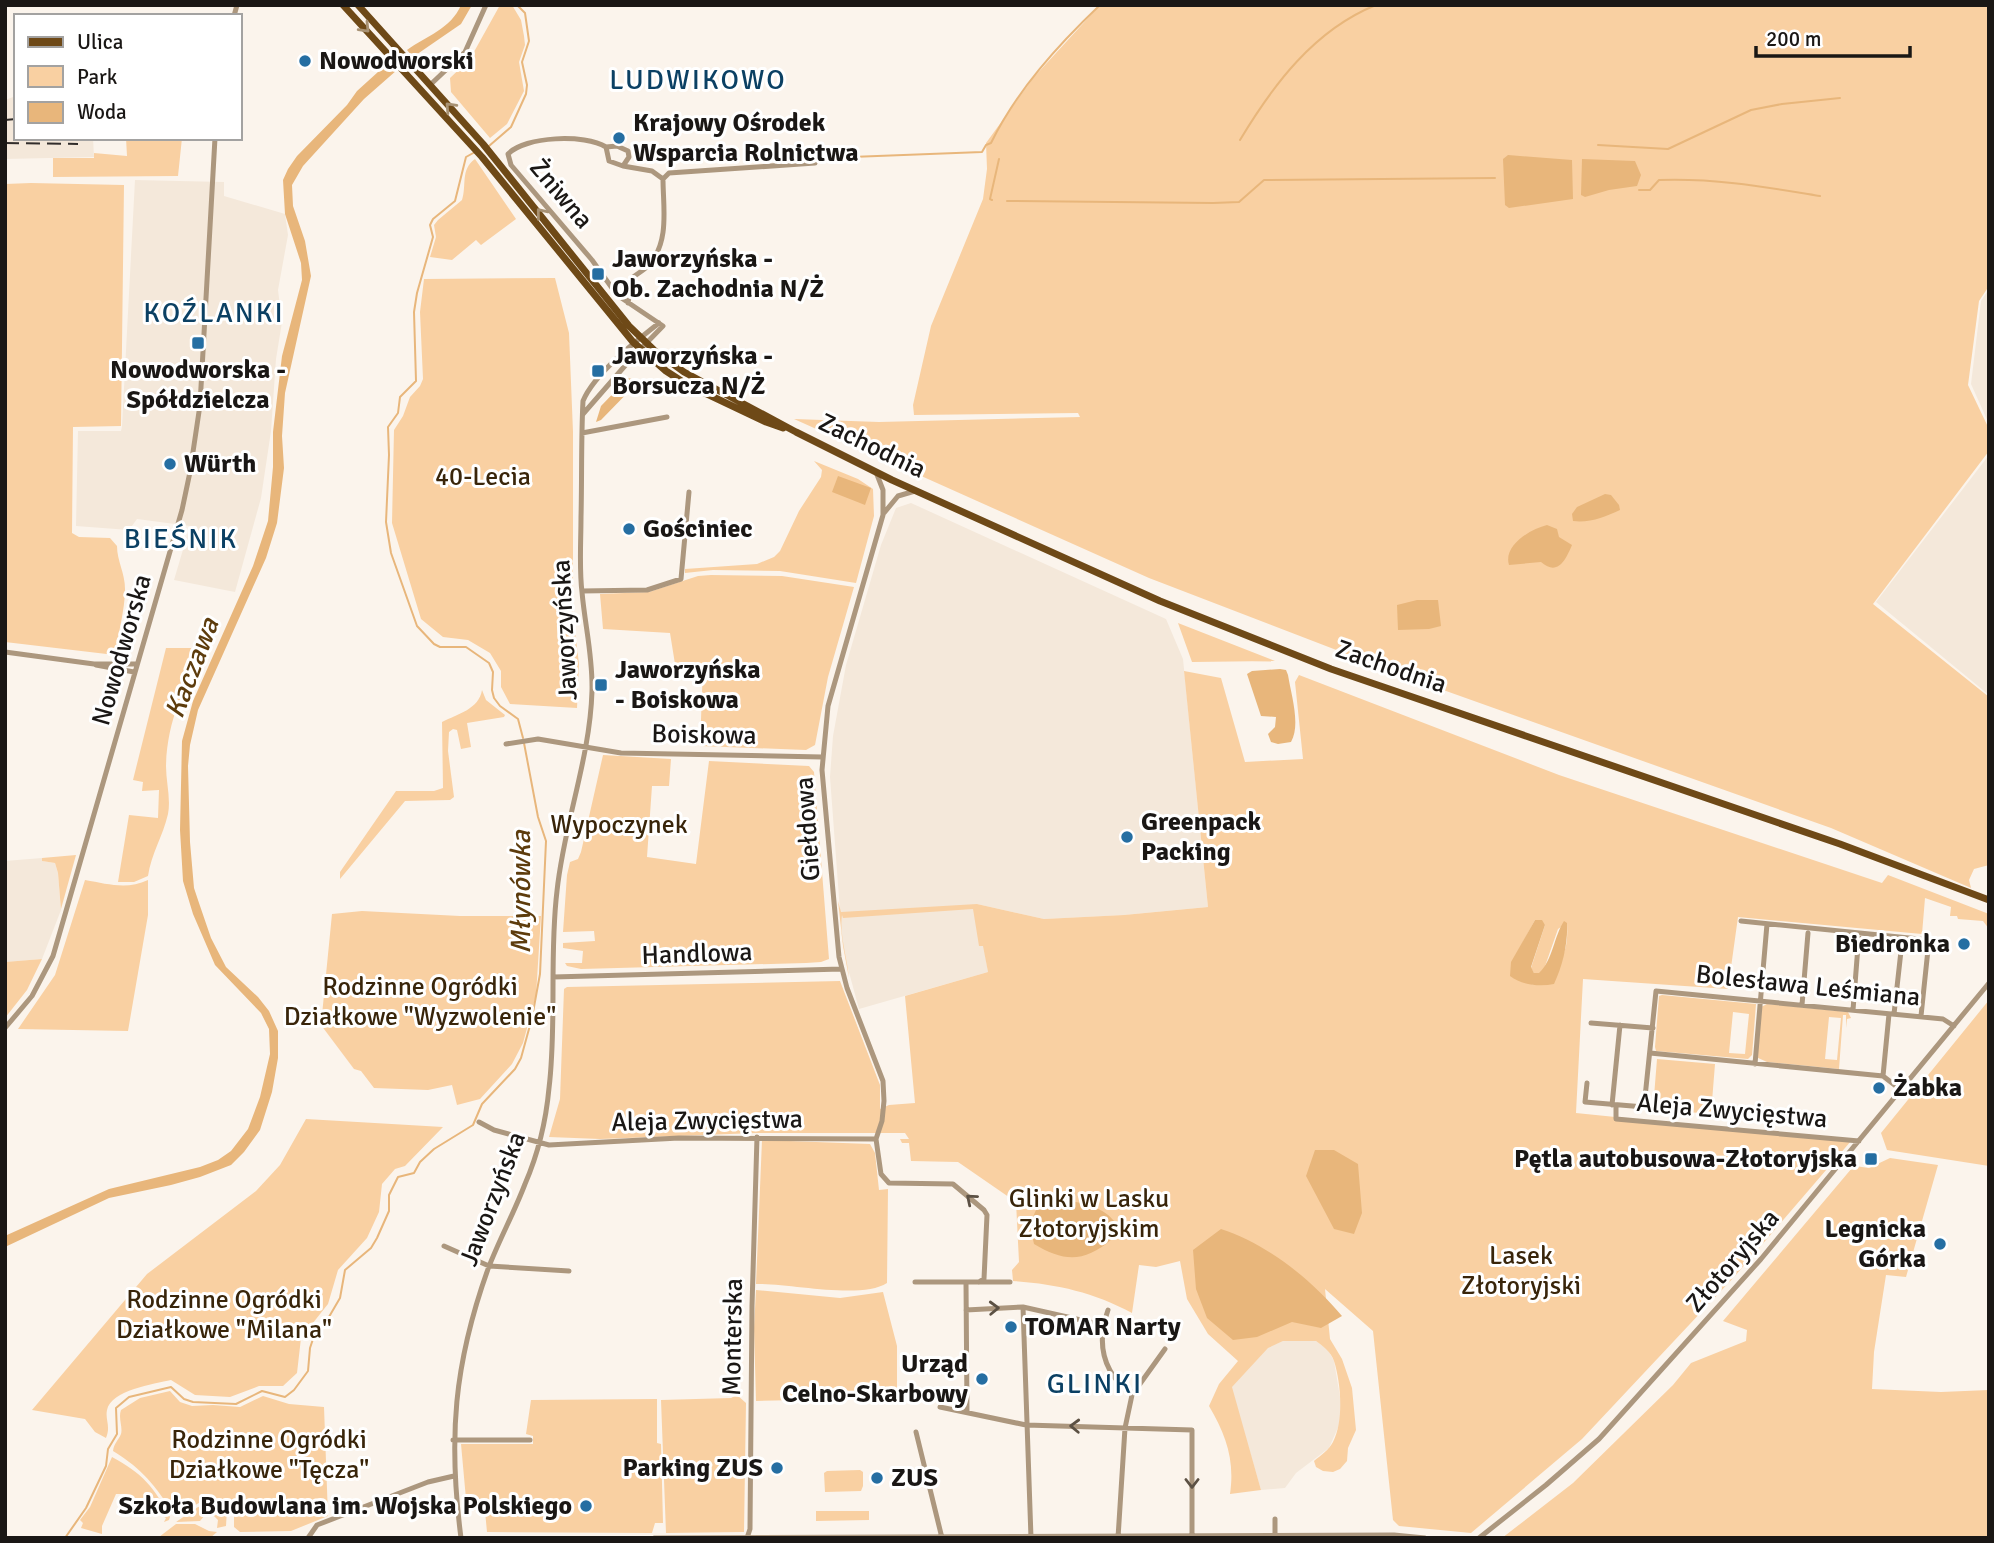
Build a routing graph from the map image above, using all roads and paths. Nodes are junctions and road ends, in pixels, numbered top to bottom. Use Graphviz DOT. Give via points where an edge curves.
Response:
graph roads {
  1 [pos="343,5"];
  2 [pos="358,5"];
  3 [pos="486,5"];
  4 [pos="430,85"];
  5 [pos="215,140"];
  6 [pos="606,147"];
  7 [pos="815,163"];
  8 [pos="623,166"];
  9 [pos="663,179"];
  10 [pos="628,303"];
  11 [pos="661,324"];
  12 [pos="637,340"];
  13 [pos="644,346"];
  14 [pos="583,414"];
  15 [pos="667,417"];
  16 [pos="582,433"];
  17 [pos="876,472"];
  18 [pos="917,491"];
  19 [pos="688,492"];
  20 [pos="883,515"];
  21 [pos="582,591"];
  22 [pos="5,652"];
  23 [pos="93,664"];
  24 [pos="136,664"];
  25 [pos="134,672"];
  26 [pos="506,744"];
  27 [pos="585,748"];
  28 [pos="822,757"];
  29 [pos="1989,901"];
  30 [pos="1741,921"];
  31 [pos="1767,924"];
  32 [pos="1808,933"];
  33 [pos="1859,933"];
  34 [pos="1902,942"];
  35 [pos="841,969"];
  36 [pos="553,977"];
  37 [pos="1989,983"];
  38 [pos="1760,1001"];
  39 [pos="1802,1005"];
  40 [pos="1853,1010"];
  41 [pos="1892,1014"];
  42 [pos="1921,1016"];
  43 [pos="1591,1023"];
  44 [pos="1620,1025"];
  45 [pos="1954,1026"];
  46 [pos="6,1028"];
  47 [pos="1653,1028"];
  48 [pos="1650,1053"];
  49 [pos="1755,1064"];
  50 [pos="1883,1076"];
  51 [pos="1587,1083"];
  52 [pos="1901,1090"];
  53 [pos="1614,1105"];
  54 [pos="479,1122"];
  55 [pos="757,1137"];
  56 [pos="876,1139"];
  57 [pos="1859,1141"];
  58 [pos="539,1142"];
  59 [pos="444,1246"];
  60 [pos="489,1266"];
  61 [pos="569,1271"];
  62 [pos="915,1282"];
  63 [pos="966,1282"];
  64 [pos="979,1282"];
  65 [pos="1010,1282"];
  66 [pos="1023,1307"];
  67 [pos="965,1310"];
  68 [pos="1108,1310"];
  69 [pos="1103,1325"];
  70 [pos="1165,1349"];
  71 [pos="1132,1395"];
  72 [pos="940,1407"];
  73 [pos="967,1412"];
  74 [pos="1026,1425"];
  75 [pos="1125,1428"];
  76 [pos="916,1432"];
  77 [pos="453,1440"];
  78 [pos="530,1440"];
  79 [pos="454,1476"];
  80 [pos="1275,1519"];
  81 [pos="733,1537"];
  82 [pos="747,1537"];
  83 [pos="942,1537"];
  84 [pos="1031,1537"];
  85 [pos="1118,1537"];
  86 [pos="1192,1537"];
  87 [pos="1275,1537"];
  88 [pos="309,1538"];
  89 [pos="461,1538"];
  90 [pos="654,1538"];
  91 [pos="831,1538"];
  92 [pos="855,1538"];
  93 [pos="1425,1538"];
  94 [pos="1479,1538"];
  1 -- 12 [label="main road, one-way" via="474,147"];
  2 -- 4 [label="main road"];
  3 -- 4 [label="street" via="465,52"];
  12 -- 4 [label="main road, one-way" via="489,151"];
  5 -- 24 [label="street, Nowodworska" via="198,429 182,510"];
  6 -- 8 [label="street" via="609,161"];
  6 -- 8 [label="street, Żniwna" via="628,151"];
  6 -- 10 [label="street, Żniwna" via="597,141 567,137 518,146 508,159"];
  7 -- 9 [label="street" via="669,173"];
  8 -- 9 [label="street" via="652,171"];
  9 -- 10 [label="street" via="662,240 650,264 632,278"];
  10 -- 11 [label="street, Żniwna"];
  11 -- 12 [label="street, Jaworzyńska"];
  11 -- 13 [label="street"];
  12 -- 13 [label="main road"];
  12 -- 14 [label="street, Jaworzyńska" via="588,391"];
  13 -- 14 [label="street"];
  13 -- 17 [label="main road, Zachodnia" via="684,372"];
  14 -- 16 [label="street, Jaworzyńska"];
  15 -- 16 [label="street"];
  16 -- 21 [label="street, Jaworzyńska"];
  17 -- 18 [label="main road, Zachodnia"];
  17 -- 20 [label="street, Giełdowa" via="884,492"];
  18 -- 20 [label="street" via="898,496"];
  18 -- 29 [label="main road, Zachodnia" via="1160,601 1331,669 1827,839"];
  19 -- 21 [label="street" via="681,579 647,590"];
  20 -- 28 [label="street, Giełdowa" via="830,697"];
  21 -- 27 [label="street, Jaworzyńska" via="592,682"];
  22 -- 23 [label="street"];
  23 -- 24 [label="street"];
  23 -- 25 [label="street"];
  24 -- 25 [label="street, Nowodworska"];
  25 -- 46 [label="street, Nowodworska" via="52,957 32,996"];
  26 -- 27 [label="street, Boiskowa" via="548,740"];
  27 -- 28 [label="street, Boiskowa" via="621,753"];
  27 -- 36 [label="street, Jaworzyńska" via="559,871"];
  28 -- 35 [label="street, Giełdowa"];
  30 -- 31 [label="street"];
  31 -- 33 [label="street"];
  31 -- 38 [label="street"];
  32 -- 39 [label="street"];
  33 -- 40 [label="street"];
  33 -- 42 [label="street" via="1929,940"];
  34 -- 41 [label="street"];
  35 -- 36 [label="street, Handlowa"];
  35 -- 56 [label="street, Giełdowa" via="883,1081 882,1121"];
  36 -- 58 [label="street, Jaworzyńska" via="552,1061"];
  37 -- 45 [label="street, Złotoryjska"];
  38 -- 39 [label="street, Bolesława Leśmiana"];
  38 -- 47 [label="street, Bolesława Leśmiana" via="1656,991"];
  38 -- 49 [label="street"];
  39 -- 40 [label="street, Bolesława Leśmiana"];
  40 -- 41 [label="street, Bolesława Leśmiana"];
  41 -- 42 [label="street, Bolesława Leśmiana"];
  41 -- 50 [label="street"];
  42 -- 45 [label="street, Bolesława Leśmiana" via="1943,1019"];
  43 -- 44 [label="street"];
  44 -- 47 [label="street"];
  44 -- 53 [label="street"];
  45 -- 52 [label="street, Złotoryjska"];
  47 -- 48 [label="street"];
  48 -- 49 [label="street"];
  48 -- 53 [label="street" via="1644,1107"];
  49 -- 50 [label="street"];
  50 -- 52 [label="street"];
  51 -- 53 [label="street" via="1585,1102"];
  52 -- 57 [label="street, Złotoryjska"];
  53 -- 57 [label="street, Aleja Zwycięstwa" via="1616,1119"];
  54 -- 58 [label="street, Aleja Zwycięstwa"];
  55 -- 56 [label="street, Aleja Zwycięstwa"];
  55 -- 58 [label="street, Aleja Zwycięstwa"];
  55 -- 82 [label="street, Monterska"];
  64 -- 56 [label="street, one-way" via="984,1279 984,1210 953,1184 889,1183 881,1174"];
  57 -- 94 [label="street, Złotoryjska" via="1761,1259 1599,1439"];
  58 -- 60 [label="street, Jaworzyńska"];
  59 -- 60 [label="street"];
  60 -- 61 [label="street"];
  60 -- 77 [label="street, Jaworzyńska" via="460,1366"];
  62 -- 63 [label="street"];
  63 -- 64 [label="street"];
  63 -- 67 [label="street"];
  64 -- 65 [label="street"];
  67 -- 66 [label="street, one-way"];
  66 -- 69 [label="street"];
  66 -- 74 [label="street"];
  67 -- 73 [label="street"];
  68 -- 69 [label="street"];
  69 -- 71 [label="street" via="1105,1364 1119,1386"];
  70 -- 71 [label="street"];
  71 -- 75 [label="street"];
  72 -- 73 [label="street"];
  73 -- 74 [label="street"];
  75 -- 74 [label="street, one-way"];
  74 -- 84 [label="street"];
  75 -- 85 [label="street"];
  75 -- 86 [label="street, one-way" via="1192,1430"];
  76 -- 83 [label="street"];
  77 -- 78 [label="street"];
  77 -- 79 [label="street, Jaworzyńska"];
  79 -- 88 [label="street" via="317,1525"];
  79 -- 89 [label="street, Jaworzyńska"];
  80 -- 87 [label="street"];
  81 -- 82 [label="street"];
  81 -- 90 [label="street"];
  82 -- 91 [label="street"];
  83 -- 84 [label="street"];
  83 -- 92 [label="street"];
  84 -- 85 [label="street"];
  85 -- 86 [label="street"];
  86 -- 87 [label="street"];
  87 -- 93 [label="street"];
  91 -- 92 [label="street"];
}
